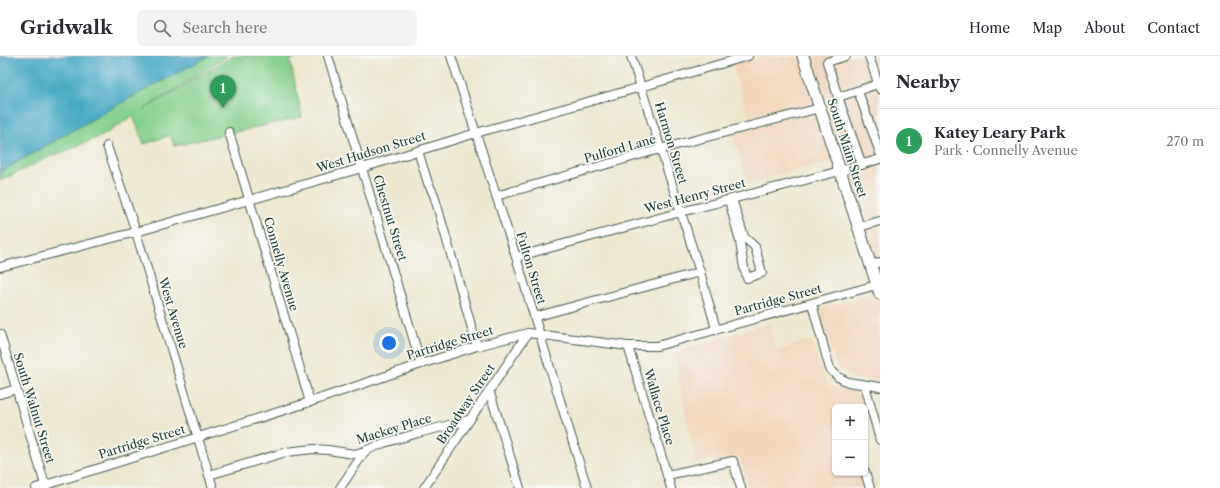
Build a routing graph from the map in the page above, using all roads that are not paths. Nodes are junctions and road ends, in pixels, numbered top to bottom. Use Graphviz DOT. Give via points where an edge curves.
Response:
graph roads {
  1 [pos="328,56"];
  2 [pos="451,56"];
  3 [pos="631,56"];
  4 [pos="748,56"];
  5 [pos="803,56"];
  6 [pos="846,56"];
  7 [pos="869,56"];
  8 [pos="641,87"];
  9 [pos="879,87"];
  10 [pos="858,91"];
  11 [pos="838,97"];
  12 [pos="820,108"];
  13 [pos="229,132"];
  14 [pos="476,133"];
  15 [pos="107,146"];
  16 [pos="660,149"];
  17 [pos="418,151"];
  18 [pos="880,153"];
  19 [pos="880,159"];
  20 [pos="862,165"];
  21 [pos="362,168"];
  22 [pos="840,171"];
  23 [pos="496,196"];
  24 [pos="250,199"];
  25 [pos="730,199"];
  26 [pos="680,212"];
  27 [pos="880,220"];
  28 [pos="859,227"];
  29 [pos="136,232"];
  30 [pos="516,257"];
  31 [pos="875,264"];
  32 [pos="0,267"];
  33 [pos="700,272"];
  34 [pos="879,288"];
  35 [pos="812,304"];
  36 [pos="534,318"];
  37 [pos="716,329"];
  38 [pos="528,333"];
  39 [pos="0,334"];
  40 [pos="539,334"];
  41 [pos="477,346"];
  42 [pos="628,346"];
  43 [pos="421,364"];
  44 [pos="865,385"];
  45 [pos="880,387"];
  46 [pos="16,389"];
  47 [pos="489,390"];
  48 [pos="0,394"];
  49 [pos="310,402"];
  50 [pos="469,420"];
  51 [pos="197,437"];
  52 [pos="880,440"];
  53 [pos="365,451"];
  54 [pos="666,474"];
  55 [pos="209,475"];
  56 [pos="866,476"];
  57 [pos="46,487"];
  58 [pos="36,488"];
  59 [pos="213,488"];
  60 [pos="340,488"];
  61 [pos="424,488"];
  62 [pos="520,488"];
  63 [pos="587,488"];
  64 [pos="671,488"];
  65 [pos="741,488"];
  66 [pos="870,488"];
  1 -- 21 [label="street, Chestnut Street"];
  2 -- 14 [label="street, Fulton Street"];
  3 -- 8 [label="street, Harmon Street"];
  4 -- 8 [label="street, West Hudson Street"];
  5 -- 12 [label="main road, South Main Street"];
  6 -- 11 [label="street" via="827,62"];
  7 -- 9 [label="street"];
  8 -- 14 [label="street, West Hudson Street"];
  8 -- 16 [label="street, Harmon Street"];
  9 -- 10 [label="street"];
  10 -- 11 [label="street"];
  10 -- 18 [label="street"];
  11 -- 20 [label="street"];
  12 -- 16 [label="street, Pulford Lane"];
  12 -- 22 [label="main road, South Main Street"];
  13 -- 24 [label="street, Connelly Avenue"];
  14 -- 17 [label="street, West Hudson Street"];
  14 -- 23 [label="street, Fulton Street"];
  15 -- 29 [label="street, West Avenue"];
  16 -- 23 [label="street, Pulford Lane"];
  16 -- 26 [label="street, Harmon Street"];
  17 -- 21 [label="street, West Hudson Street"];
  17 -- 41 [label="street" via="434,196"];
  19 -- 20 [label="street, West Henry Street"];
  20 -- 22 [label="street, West Henry Street"];
  21 -- 24 [label="street, West Hudson Street"];
  21 -- 43 [label="street, Chestnut Street"];
  22 -- 25 [label="street, West Henry Street"];
  22 -- 28 [label="main road, South Main Street"];
  23 -- 30 [label="street, Fulton Street"];
  24 -- 29 [label="street, West Hudson Street"];
  24 -- 49 [label="street, Connelly Avenue"];
  25 -- 25 [label="street" via="744,268 747,278 762,273 755,247 744,237"];
  25 -- 26 [label="street, West Henry Street"];
  26 -- 30 [label="street, West Henry Street"];
  26 -- 33 [label="street, Harmon Street"];
  27 -- 28 [label="street"];
  28 -- 31 [label="main road, South Main Street"];
  29 -- 32 [label="street, West Hudson Street"];
  29 -- 51 [label="street, West Avenue"];
  30 -- 36 [label="street, Fulton Street"];
  31 -- 34 [label="main road, South Main Street"];
  33 -- 36 [label="street"];
  33 -- 37 [label="street, Harmon Street"];
  34 -- 35 [label="street, Partridge Street"];
  35 -- 37 [label="street, Partridge Street"];
  35 -- 44 [label="street" via="830,369 838,378"];
  36 -- 40 [label="street, Fulton Street"];
  37 -- 42 [label="street, Partridge Street" via="657,346"];
  38 -- 40 [label="street, Partridge Street"];
  38 -- 41 [label="street, Partridge Street"];
  38 -- 47 [label="street, Broadway Street"];
  39 -- 46 [label="street, South Walnut Street"];
  40 -- 42 [label="street, Partridge Street"];
  40 -- 63 [label="street, Fulton Street"];
  41 -- 43 [label="street, Partridge Street"];
  42 -- 54 [label="street, Wallace Place"];
  43 -- 49 [label="street, Partridge Street"];
  44 -- 45 [label="street"];
  44 -- 52 [label="street"];
  46 -- 48 [label="street"];
  46 -- 57 [label="street, South Walnut Street"];
  47 -- 50 [label="street, Broadway Street"];
  47 -- 62 [label="street"];
  49 -- 51 [label="street, Partridge Street"];
  50 -- 53 [label="street, Mackey Place" via="384,443"];
  50 -- 61 [label="street, Broadway Street"];
  51 -- 55 [label="street, West Avenue"];
  51 -- 57 [label="street, Partridge Street"];
  53 -- 55 [label="street, Mackey Place" via="354,454 313,449 286,452"];
  53 -- 60 [label="street"];
  54 -- 64 [label="street, Wallace Place"];
  54 -- 65 [label="street" via="733,461"];
  55 -- 59 [label="street, West Avenue"];
  56 -- 66 [label="street"];
  57 -- 58 [label="street, Partridge Street"];
}
